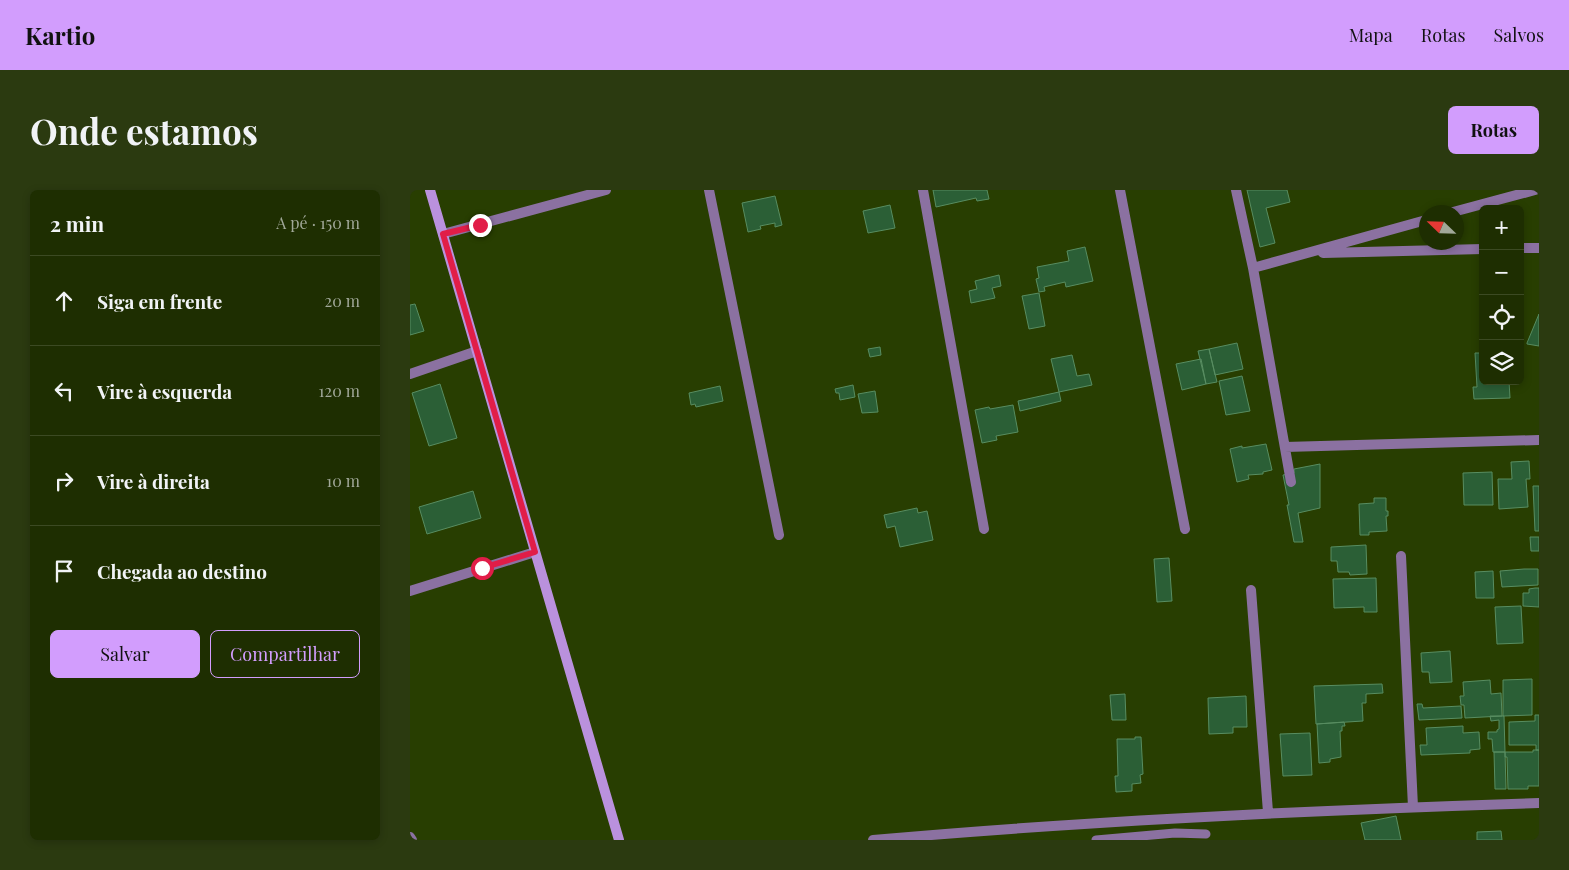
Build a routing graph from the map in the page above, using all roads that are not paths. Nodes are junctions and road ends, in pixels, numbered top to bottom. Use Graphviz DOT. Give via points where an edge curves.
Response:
graph roads {
  1 [pos="430,190"];
  2 [pos="606,190"];
  3 [pos="709,190"];
  4 [pos="923,190"];
  5 [pos="1120,190"];
  6 [pos="1236,190"];
  7 [pos="1535,190"];
  8 [pos="1464,209"];
  9 [pos="1419,222"];
  10 [pos="443,234"];
  11 [pos="1524,248"];
  12 [pos="1539,248"];
  13 [pos="1479,249"];
  14 [pos="1307,253"];
  15 [pos="1253,268"];
  16 [pos="477,351"];
  17 [pos="410,374"];
  18 [pos="1539,440"];
  19 [pos="1285,447"];
  20 [pos="1291,482"];
  21 [pos="984,529"];
  22 [pos="1185,529"];
  23 [pos="779,535"];
  24 [pos="535,552"];
  25 [pos="1401,556"];
  26 [pos="410,590"];
  27 [pos="1251,590"];
  28 [pos="1539,803"];
  29 [pos="1413,807"];
  30 [pos="1268,812"];
  31 [pos="1206,834"];
  32 [pos="619,840"];
  33 [pos="873,840"];
  34 [pos="1096,840"];
  1 -- 10 [label="main road"];
  2 -- 10 [label="street"];
  3 -- 23 [label="street"];
  4 -- 21 [label="street"];
  5 -- 22 [label="street"];
  6 -- 15 [label="street"];
  7 -- 8 [label="street"];
  9 -- 14 [label="street"];
  10 -- 16 [label="main road"];
  11 -- 12 [label="street"];
  13 -- 14 [label="street"];
  14 -- 15 [label="street"];
  15 -- 19 [label="street"];
  16 -- 17 [label="street"];
  16 -- 24 [label="main road"];
  18 -- 19 [label="street"];
  19 -- 20 [label="street"];
  24 -- 26 [label="street"];
  24 -- 32 [label="main road"];
  25 -- 29 [label="street"];
  27 -- 30 [label="street"];
  28 -- 29 [label="street"];
  29 -- 30 [label="street"];
  30 -- 33 [label="street"];
  31 -- 34 [label="lane" via="1175,833"];
}
